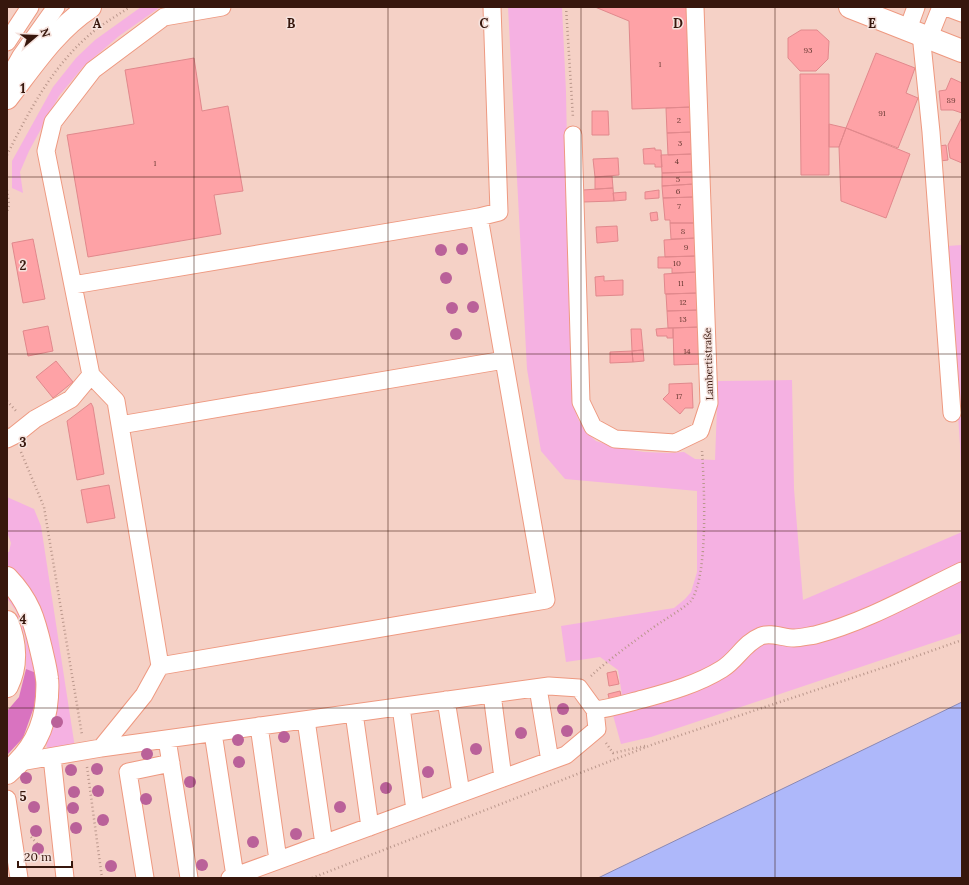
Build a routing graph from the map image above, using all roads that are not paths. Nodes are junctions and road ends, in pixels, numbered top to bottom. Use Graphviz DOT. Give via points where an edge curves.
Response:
graph roads {
  1 [pos="30,7"];
  2 [pos="56,7"];
  3 [pos="90,7"];
  4 [pos="222,7"];
  5 [pos="492,7"];
  6 [pos="695,7"];
  7 [pos="850,7"];
  8 [pos="916,7"];
  9 [pos="941,7"];
  10 [pos="946,7"];
  11 [pos="962,13"];
  12 [pos="919,33"];
  13 [pos="7,42"];
  14 [pos="962,50"];
  15 [pos="7,81"];
  16 [pos="7,98"];
  17 [pos="574,135"];
  18 [pos="478,217"];
  19 [pos="73,285"];
  20 [pos="504,360"];
  21 [pos="91,375"];
  22 [pos="952,413"];
  23 [pos="120,425"];
  24 [pos="11,437"];
  25 [pos="962,571"];
  26 [pos="7,578"];
  27 [pos="7,622"];
  28 [pos="160,666"];
  29 [pos="7,686"];
  30 [pos="538,688"];
  31 [pos="492,694"];
  32 [pos="446,700"];
  33 [pos="401,707"];
  34 [pos="595,710"];
  35 [pos="354,713"];
  36 [pos="306,720"];
  37 [pos="259,726"];
  38 [pos="213,732"];
  39 [pos="167,739"];
  40 [pos="93,750"];
  41 [pos="52,757"];
  42 [pos="550,761"];
  43 [pos="171,763"];
  44 [pos="13,767"];
  45 [pos="503,778"];
  46 [pos="460,793"];
  47 [pos="7,799"];
  48 [pos="415,810"];
  49 [pos="370,827"];
  50 [pos="324,844"];
  51 [pos="278,860"];
  52 [pos="232,877"];
  53 [pos="19,878"];
  54 [pos="65,878"];
  55 [pos="145,878"];
  56 [pos="189,878"];
  1 -- 13 [label="street"];
  2 -- 15 [label="street" via="21,56"];
  3 -- 16 [label="main road" via="76,16 49,43"];
  4 -- 19 [label="street" via="164,17 93,70 53,122 46,151"];
  5 -- 18 [label="street" via="499,212"];
  6 -- 17 [label="street, Lambertistraße" via="709,403 700,431 675,443 615,439 593,427 581,402"];
  7 -- 12 [label="main road"];
  8 -- 12 [label="street"];
  9 -- 12 [label="street"];
  10 -- 11 [label="street"];
  12 -- 14 [label="main road"];
  12 -- 22 [label="street" via="931,132"];
  18 -- 19 [label="street"];
  18 -- 20 [label="street"];
  19 -- 21 [label="street"];
  20 -- 23 [label="street"];
  20 -- 28 [label="street" via="546,600"];
  21 -- 23 [label="street" via="116,401"];
  21 -- 24 [label="street" via="71,399 35,419"];
  23 -- 28 [label="street"];
  25 -- 34 [label="street" via="856,622 814,635 794,638 762,635 745,645 723,669 671,693"];
  26 -- 44 [label="main road" via="32,613 48,679 46,710 41,729 33,745"];
  27 -- 29 [label="main road" via="15,650 13,671"];
  28 -- 40 [label="street" via="144,695"];
  30 -- 31 [label="street"];
  30 -- 34 [label="street" via="579,688"];
  30 -- 42 [label="street"];
  31 -- 32 [label="street"];
  31 -- 45 [label="street"];
  32 -- 33 [label="street"];
  32 -- 46 [label="street"];
  33 -- 35 [label="street"];
  33 -- 48 [label="street"];
  34 -- 42 [label="street" via="597,729 566,754"];
  35 -- 36 [label="street"];
  35 -- 49 [label="street"];
  36 -- 37 [label="street"];
  36 -- 50 [label="street"];
  37 -- 38 [label="street"];
  37 -- 51 [label="street"];
  38 -- 39 [label="street"];
  38 -- 52 [label="street"];
  39 -- 40 [label="street"];
  39 -- 43 [label="street"];
  40 -- 41 [label="street"];
  41 -- 44 [label="street"];
  41 -- 54 [label="street"];
  42 -- 45 [label="street"];
  43 -- 55 [label="street" via="128,772"];
  43 -- 56 [label="street"];
  45 -- 46 [label="street"];
  46 -- 48 [label="street"];
  47 -- 53 [label="street"];
  48 -- 49 [label="street"];
  49 -- 50 [label="street"];
  50 -- 51 [label="street"];
  51 -- 52 [label="street"];
}
